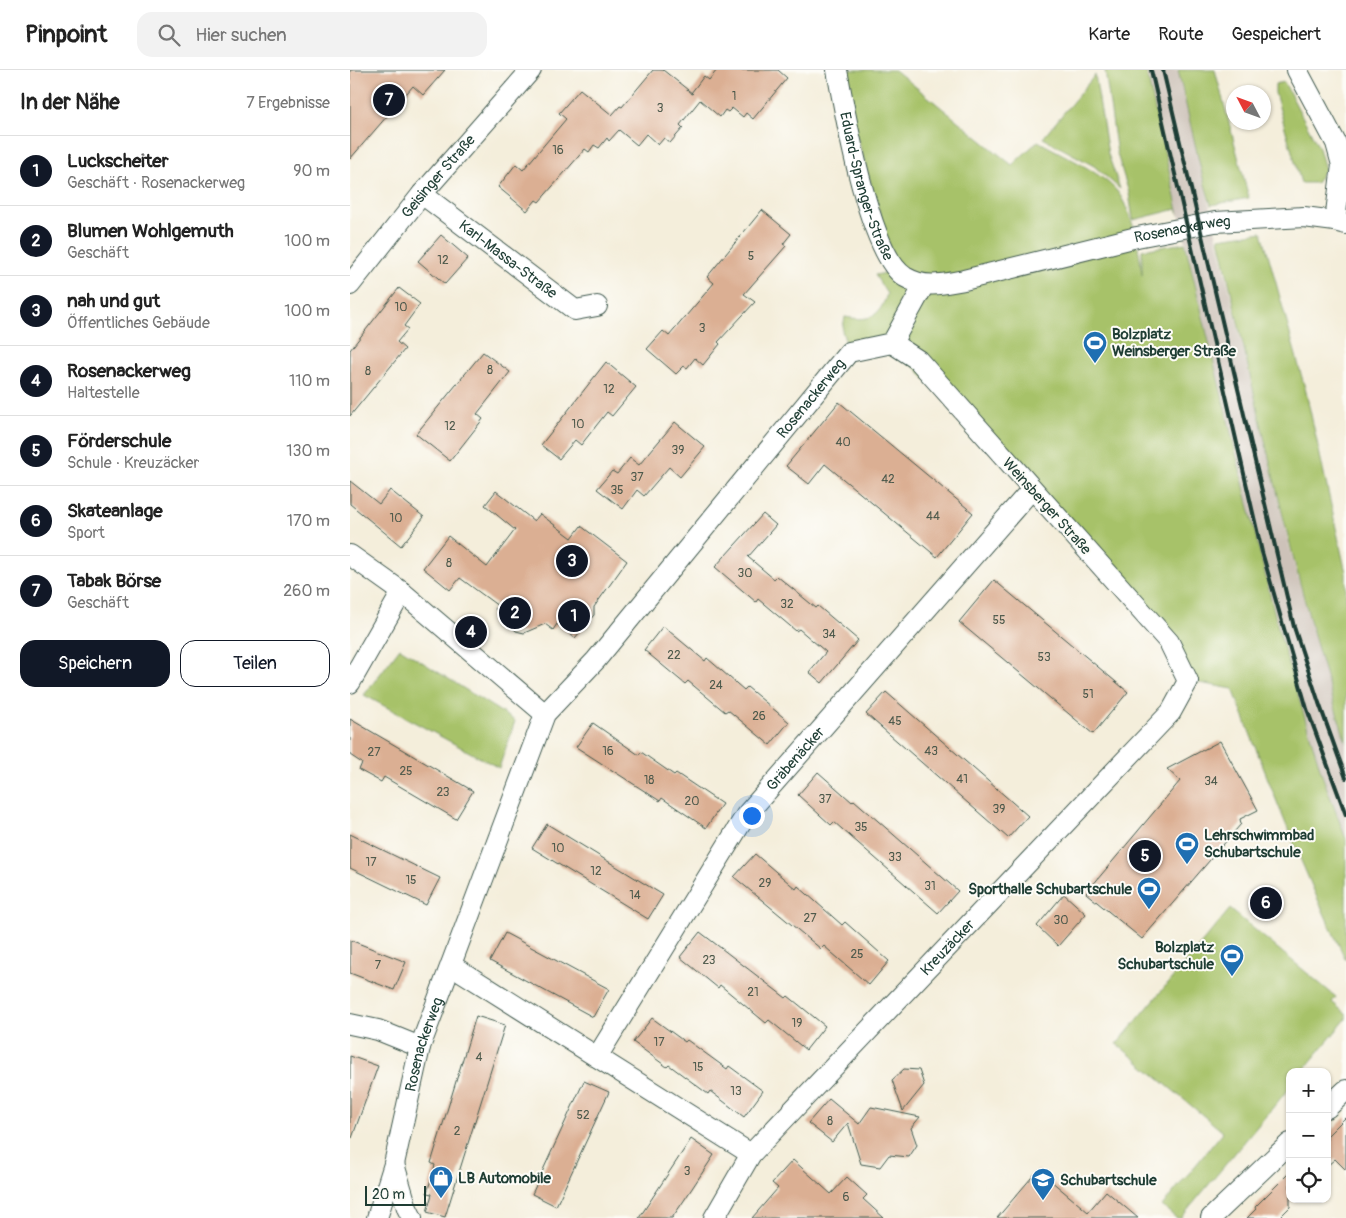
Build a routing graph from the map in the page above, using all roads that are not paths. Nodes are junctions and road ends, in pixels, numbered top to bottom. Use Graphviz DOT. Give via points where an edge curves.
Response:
graph roads {
  1 [pos="531,70"];
  2 [pos="837,70"];
  3 [pos="1297,70"];
  4 [pos="422,194"];
  5 [pos="1341,222"];
  6 [pos="353,275"];
  7 [pos="924,285"];
  8 [pos="597,306"];
  9 [pos="892,343"];
  10 [pos="1031,490"];
  11 [pos="350,555"];
  12 [pos="402,592"];
  13 [pos="1188,681"];
  14 [pos="350,683"];
  15 [pos="545,714"];
  16 [pos="451,965"];
  17 [pos="350,1024"];
  18 [pos="420,1047"];
  19 [pos="597,1058"];
  20 [pos="1346,1090"];
  21 [pos="1331,1104"];
  22 [pos="1286,1147"];
  23 [pos="752,1154"];
  24 [pos="394,1164"];
  25 [pos="378,1218"];
  26 [pos="412,1218"];
  27 [pos="714,1218"];
  28 [pos="1211,1218"];
  1 -- 4 [label="street, Geisinger Straße"];
  2 -- 7 [label="street, Eduard-Spranger-Straße" via="851,147 882,247 897,271"];
  3 -- 5 [label="street" via="1336,143 1342,165"];
  4 -- 6 [label="street, Geisinger Straße"];
  4 -- 8 [label="street, Karl-Massa-Straße" via="575,310"];
  5 -- 7 [label="street, Rosenackerweg" via="1304,217 1215,222 1137,237 964,280"];
  7 -- 9 [label="street"];
  9 -- 10 [label="street, Weinsberger Straße" via="918,360"];
  9 -- 15 [label="street, Rosenackerweg" via="849,352 596,660"];
  10 -- 13 [label="street, Weinsberger Straße" via="1169,642"];
  10 -- 19 [label="street, Gräbenäcker" via="746,815"];
  11 -- 12 [label="street"];
  12 -- 14 [label="street"];
  12 -- 15 [label="street"];
  13 -- 23 [label="street, Kreuzäcker" via="1171,712"];
  15 -- 16 [label="street, Rosenackerweg"];
  16 -- 18 [label="street, Rosenackerweg"];
  16 -- 19 [label="street"];
  17 -- 18 [label="street" via="378,1030"];
  18 -- 24 [label="street, Rosenackerweg"];
  19 -- 23 [label="street"];
  20 -- 21 [label="street"];
  22 -- 28 [label="street"];
  23 -- 27 [label="street, Kreuzäcker"];
  24 -- 25 [label="street, Rosenackerweg"];
  24 -- 26 [label="street, Rosenackerweg"];
}
